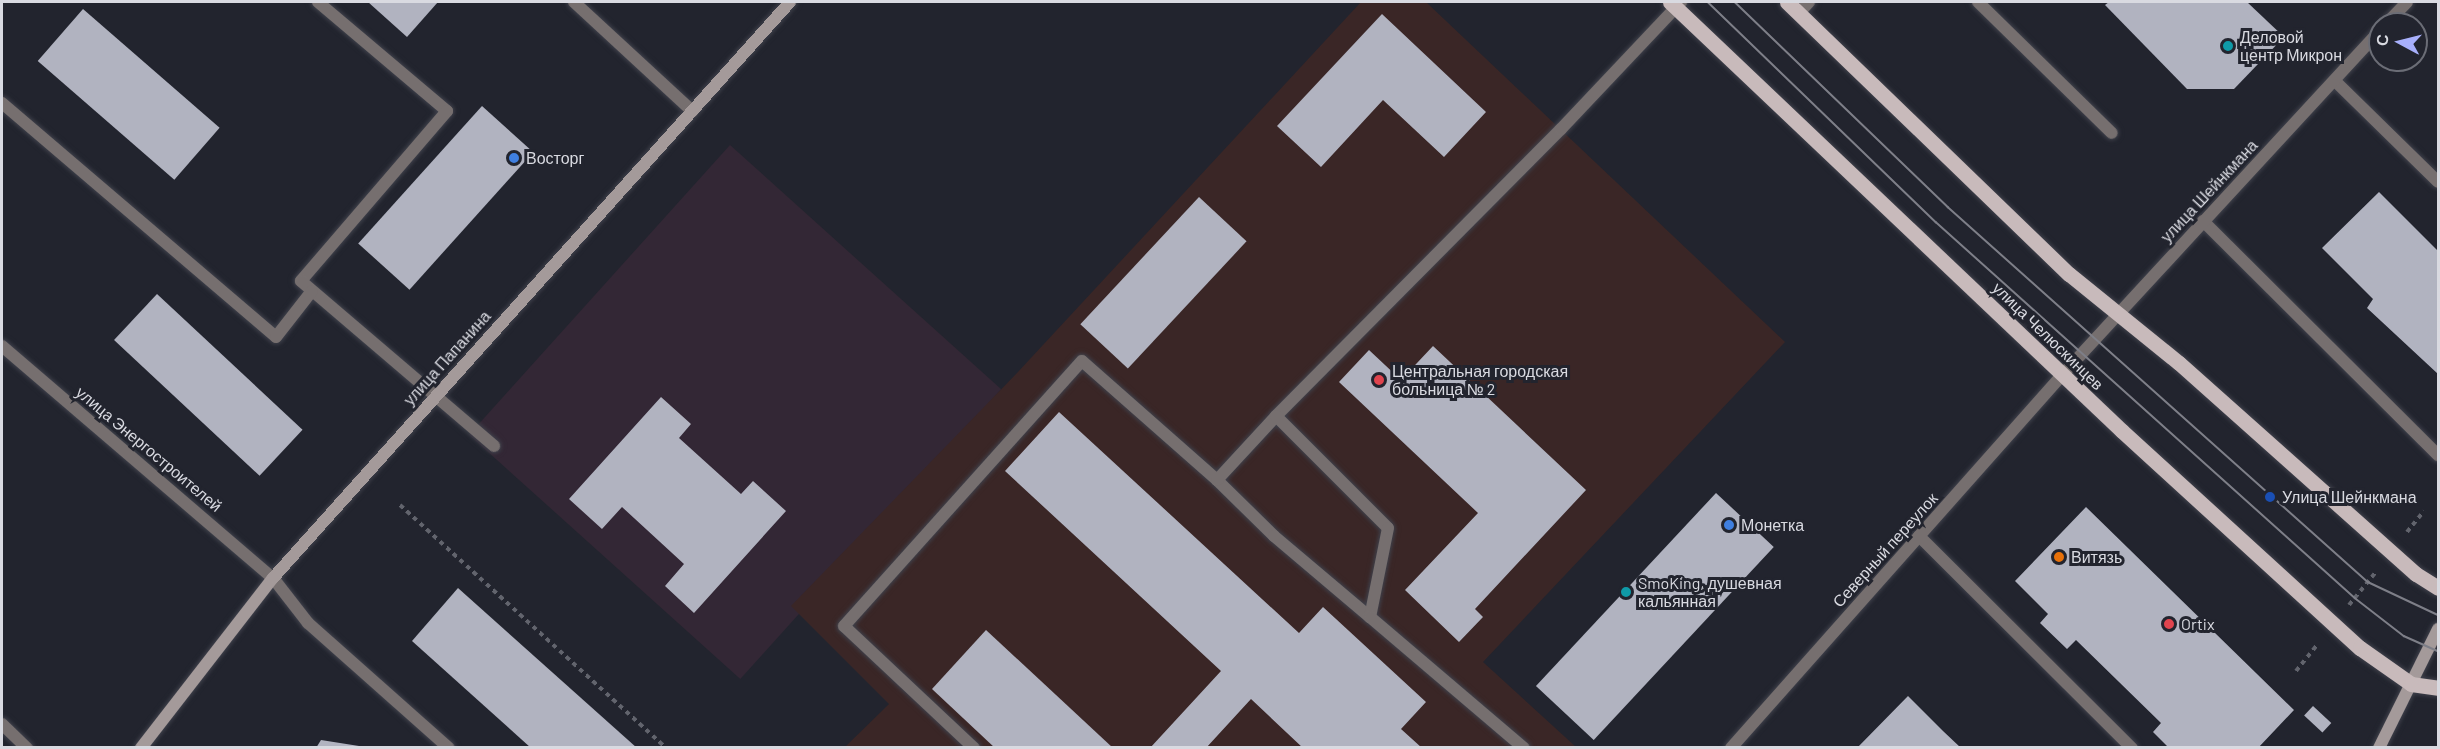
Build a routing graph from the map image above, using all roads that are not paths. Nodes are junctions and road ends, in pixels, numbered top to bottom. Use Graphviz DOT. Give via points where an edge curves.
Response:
graph roads {
  1 [pos="318,2"];
  2 [pos="574,2"];
  3 [pos="790,2"];
  4 [pos="1787,2"];
  5 [pos="1978,2"];
  6 [pos="1675,3"];
  7 [pos="1804,7"];
  8 [pos="2368,44"];
  9 [pos="2335,81"];
  10 [pos="2,103"];
  11 [pos="692,111"];
  12 [pos="2112,133"];
  13 [pos="2439,182"];
  14 [pos="2203,221"];
  15 [pos="312,291"];
  16 [pos="2118,314"];
  17 [pos="2,346"];
  18 [pos="2063,374"];
  19 [pos="435,395"];
  20 [pos="1276,416"];
  21 [pos="494,446"];
  22 [pos="2439,455"];
  23 [pos="1217,480"];
  24 [pos="1919,536"];
  25 [pos="273,578"];
  26 [pos="2439,588"];
  27 [pos="1370,617"];
  28 [pos="2439,629"];
  29 [pos="2411,684"];
  30 [pos="2439,688"];
  31 [pos="2,724"];
  32 [pos="27,747"];
  33 [pos="141,747"];
  34 [pos="449,747"];
  35 [pos="974,747"];
  36 [pos="1524,747"];
  37 [pos="1731,747"];
  38 [pos="2132,747"];
  39 [pos="2379,747"];
  1 -- 15 [label="street" via="447,111 301,281"];
  2 -- 11 [label="street"];
  3 -- 11 [label="street, улица Папанина"];
  4 -- 7 [label="main road"];
  5 -- 12 [label="street"];
  6 -- 18 [label="main road, улица Челюскинцев"];
  6 -- 20 [label="street" via="1545,145"];
  7 -- 16 [label="main road" via="2069,274"];
  8 -- 9 [label="street, улица Шейнкмана"];
  9 -- 13 [label="street"];
  9 -- 14 [label="street, улица Шейнкмана"];
  10 -- 15 [label="street" via="276,337"];
  11 -- 19 [label="street, улица Папанина"];
  14 -- 16 [label="street, улица Шейнкмана"];
  14 -- 22 [label="street"];
  15 -- 19 [label="street"];
  16 -- 18 [label="street, улица Шейнкмана"];
  16 -- 26 [label="main road" via="2392,552"];
  17 -- 25 [label="street, улица Энергостроителей"];
  18 -- 24 [label="street, Северный переулок"];
  18 -- 29 [label="main road, улица Челюскинцев" via="2360,648"];
  19 -- 21 [label="street"];
  19 -- 25 [label="street, улица Папанина"];
  20 -- 23 [label="street"];
  20 -- 27 [label="street" via="1388,528"];
  23 -- 27 [label="street" via="1274,536"];
  23 -- 35 [label="street" via="1082,361 844,626"];
  24 -- 37 [label="street, Северный переулок"];
  24 -- 38 [label="street"];
  25 -- 33 [label="street, улица Папанина"];
  25 -- 34 [label="street, улица Энергостроителей" via="308,623"];
  27 -- 36 [label="street"];
  28 -- 29 [label="street"];
  29 -- 30 [label="main road"];
  29 -- 39 [label="street"];
  31 -- 32 [label="street"];
}
